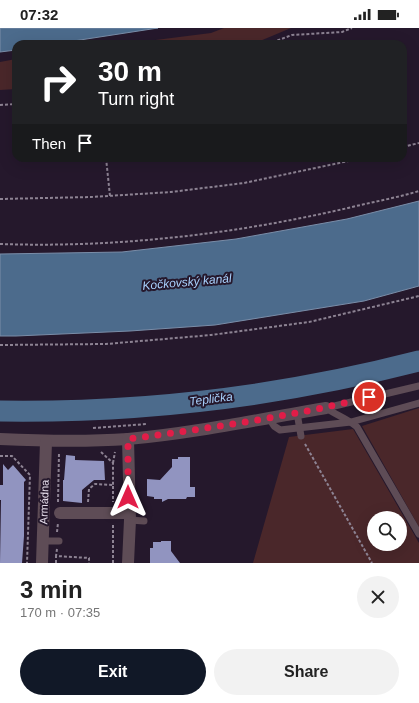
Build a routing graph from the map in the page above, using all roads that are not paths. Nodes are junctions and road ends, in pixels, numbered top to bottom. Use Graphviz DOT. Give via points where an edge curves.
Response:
graph roads {
  1 [pos="419,386"];
  2 [pos="419,403"];
  3 [pos="326,408"];
  4 [pos="297,413"];
  5 [pos="269,418"];
  6 [pos="351,422"];
  7 [pos="299,428"];
  8 [pos="300,436"];
  9 [pos="0,439"];
  10 [pos="128,439"];
  11 [pos="46,442"];
  12 [pos="60,513"];
  13 [pos="129,517"];
  14 [pos="144,520"];
  15 [pos="419,534"];
  16 [pos="43,541"];
  17 [pos="59,541"];
  18 [pos="42,563"];
  19 [pos="128,563"];
  1 -- 3 [label="lane"];
  2 -- 6 [label="lane"];
  3 -- 4 [label="street"];
  3 -- 6 [label="lane"];
  4 -- 5 [label="street"];
  4 -- 7 [label="lane"];
  5 -- 7 [label="lane" via="280,430"];
  5 -- 10 [label="street"];
  6 -- 7 [label="lane"];
  6 -- 15 [label="lane"];
  7 -- 8 [label="lane"];
  9 -- 11 [label="street"];
  10 -- 11 [label="street"];
  10 -- 13 [label="street"];
  11 -- 16 [label="street, Armádna"];
  12 -- 13 [label="street"];
  13 -- 14 [label="lane"];
  13 -- 19 [label="street"];
  16 -- 17 [label="lane"];
  16 -- 18 [label="street, Armádna"];
}
